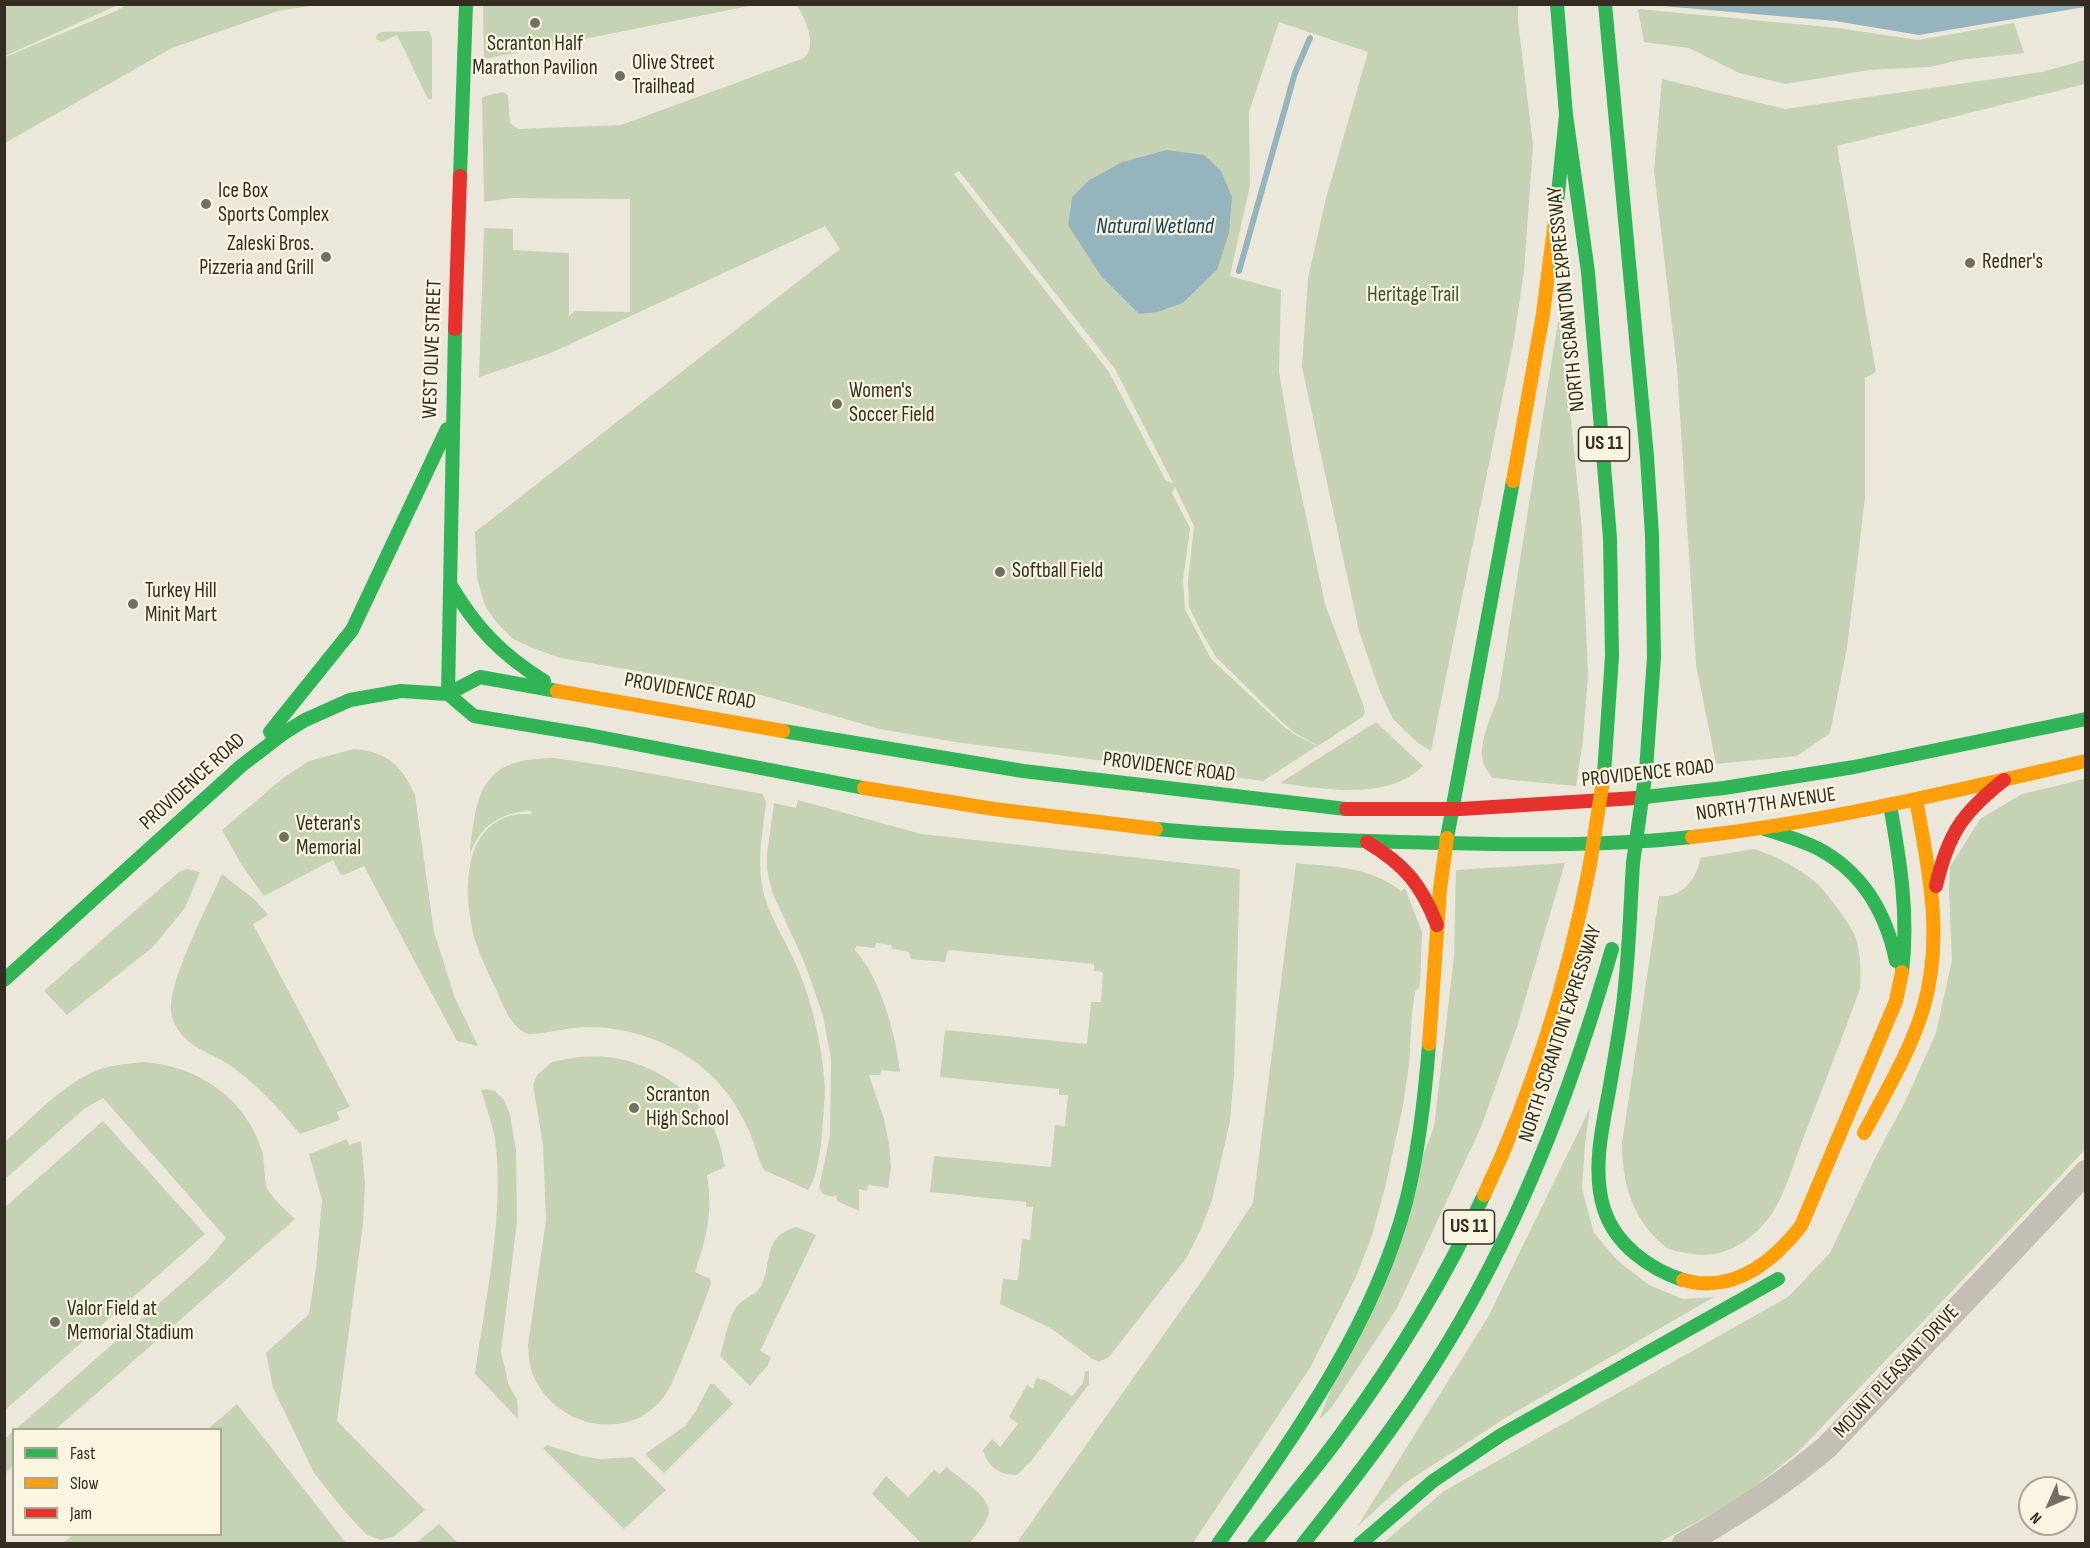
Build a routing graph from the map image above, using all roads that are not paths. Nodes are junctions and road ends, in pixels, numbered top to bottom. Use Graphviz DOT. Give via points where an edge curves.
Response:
graph roads {
  1 [pos="466,4"];
  2 [pos="1557,4"];
  3 [pos="1605,4"];
  4 [pos="1566,115"];
  5 [pos="452,419"];
  6 [pos="450,584"];
  7 [pos="558,690"];
  8 [pos="448,694"];
  9 [pos="2085,719"];
  10 [pos="2085,761"];
  11 [pos="241,766"];
  12 [pos="2004,780"];
  13 [pos="1913,794"];
  14 [pos="1890,800"];
  15 [pos="1454,810"];
  16 [pos="1762,828"];
  17 [pos="1366,842"];
  18 [pos="1448,844"];
  19 [pos="1633,863"];
  20 [pos="1934,900"];
  21 [pos="1438,927"];
  22 [pos="4,980"];
  23 [pos="1896,1001"];
  24 [pos="1857,1149"];
  25 [pos="2085,1172"];
  26 [pos="1790,1270"];
  27 [pos="1218,1544"];
  28 [pos="1254,1544"];
  29 [pos="1304,1544"];
  30 [pos="1360,1544"];
  31 [pos="1684,1544"];
  1 -- 5 [label="main road, WEST OLIVE STREET"];
  2 -- 4 [label="main road, NORTH SCRANTON EXPRESSWAY / US 11"];
  3 -- 19 [label="main road, NORTH SCRANTON EXPRESSWAY / US 11, bridge" via="1647,457 1654,596 1646,770"];
  4 -- 15 [label="main road" via="1543,314"];
  4 -- 28 [label="main road, NORTH SCRANTON EXPRESSWAY / US 11, bridge" via="1588,272 1605,460 1612,656 1604,774 1579,923 1546,1040 1485,1197 1432,1296 1384,1372 1340,1437"];
  5 -- 6 [label="main road, WEST OLIVE STREET"];
  5 -- 11 [label="main road" via="352,630"];
  6 -- 7 [label="main road" via="490,642"];
  6 -- 8 [label="main road, WEST OLIVE STREET"];
  7 -- 8 [label="main road, PROVIDENCE ROAD" via="480,677"];
  7 -- 15 [label="main road, PROVIDENCE ROAD" via="1023,771 1328,808"];
  8 -- 11 [label="main road, PROVIDENCE ROAD" via="401,691 350,700 305,720"];
  8 -- 17 [label="main road" via="474,716 930,799 1128,826"];
  9 -- 15 [label="main road, PROVIDENCE ROAD" via="1895,766 1669,794"];
  10 -- 12 [label="main road, NORTH 7TH AVENUE"];
  11 -- 22 [label="main road, PROVIDENCE ROAD"];
  12 -- 13 [label="main road, NORTH 7TH AVENUE"];
  12 -- 20 [label="main road" via="1974,803 1955,828 1942,859"];
  13 -- 14 [label="main road, NORTH 7TH AVENUE"];
  13 -- 20 [label="main road"];
  14 -- 16 [label="main road, NORTH 7TH AVENUE" via="1818,820"];
  14 -- 23 [label="main road" via="1907,928"];
  15 -- 18 [label="main road"];
  16 -- 18 [label="main road, NORTH 7TH AVENUE" via="1615,844"];
  16 -- 23 [label="main road" via="1800,840 1832,857 1872,897 1882,913 1894,951"];
  17 -- 18 [label="main road"];
  17 -- 21 [label="main road" via="1389,855 1415,880"];
  18 -- 21 [label="main road"];
  19 -- 23 [label="main road" via="1623,1004 1598,1182 1613,1231 1637,1256 1658,1270 1696,1283 1727,1282 1757,1270 1782,1250 1808,1212"];
  19 -- 29 [label="main road, NORTH SCRANTON EXPRESSWAY / US 11" via="1582,1052 1518,1213 1435,1364"];
  20 -- 24 [label="main road" via="1933,957 1923,1009"];
  21 -- 27 [label="main road" via="1422,1126 1392,1245 1338,1362"];
  25 -- 31 [label="street, MOUNT PLEASANT DRIVE" via="1827,1447 1754,1503"];
  26 -- 30 [label="main road" via="1768,1287 1484,1446 1433,1481"];
}
